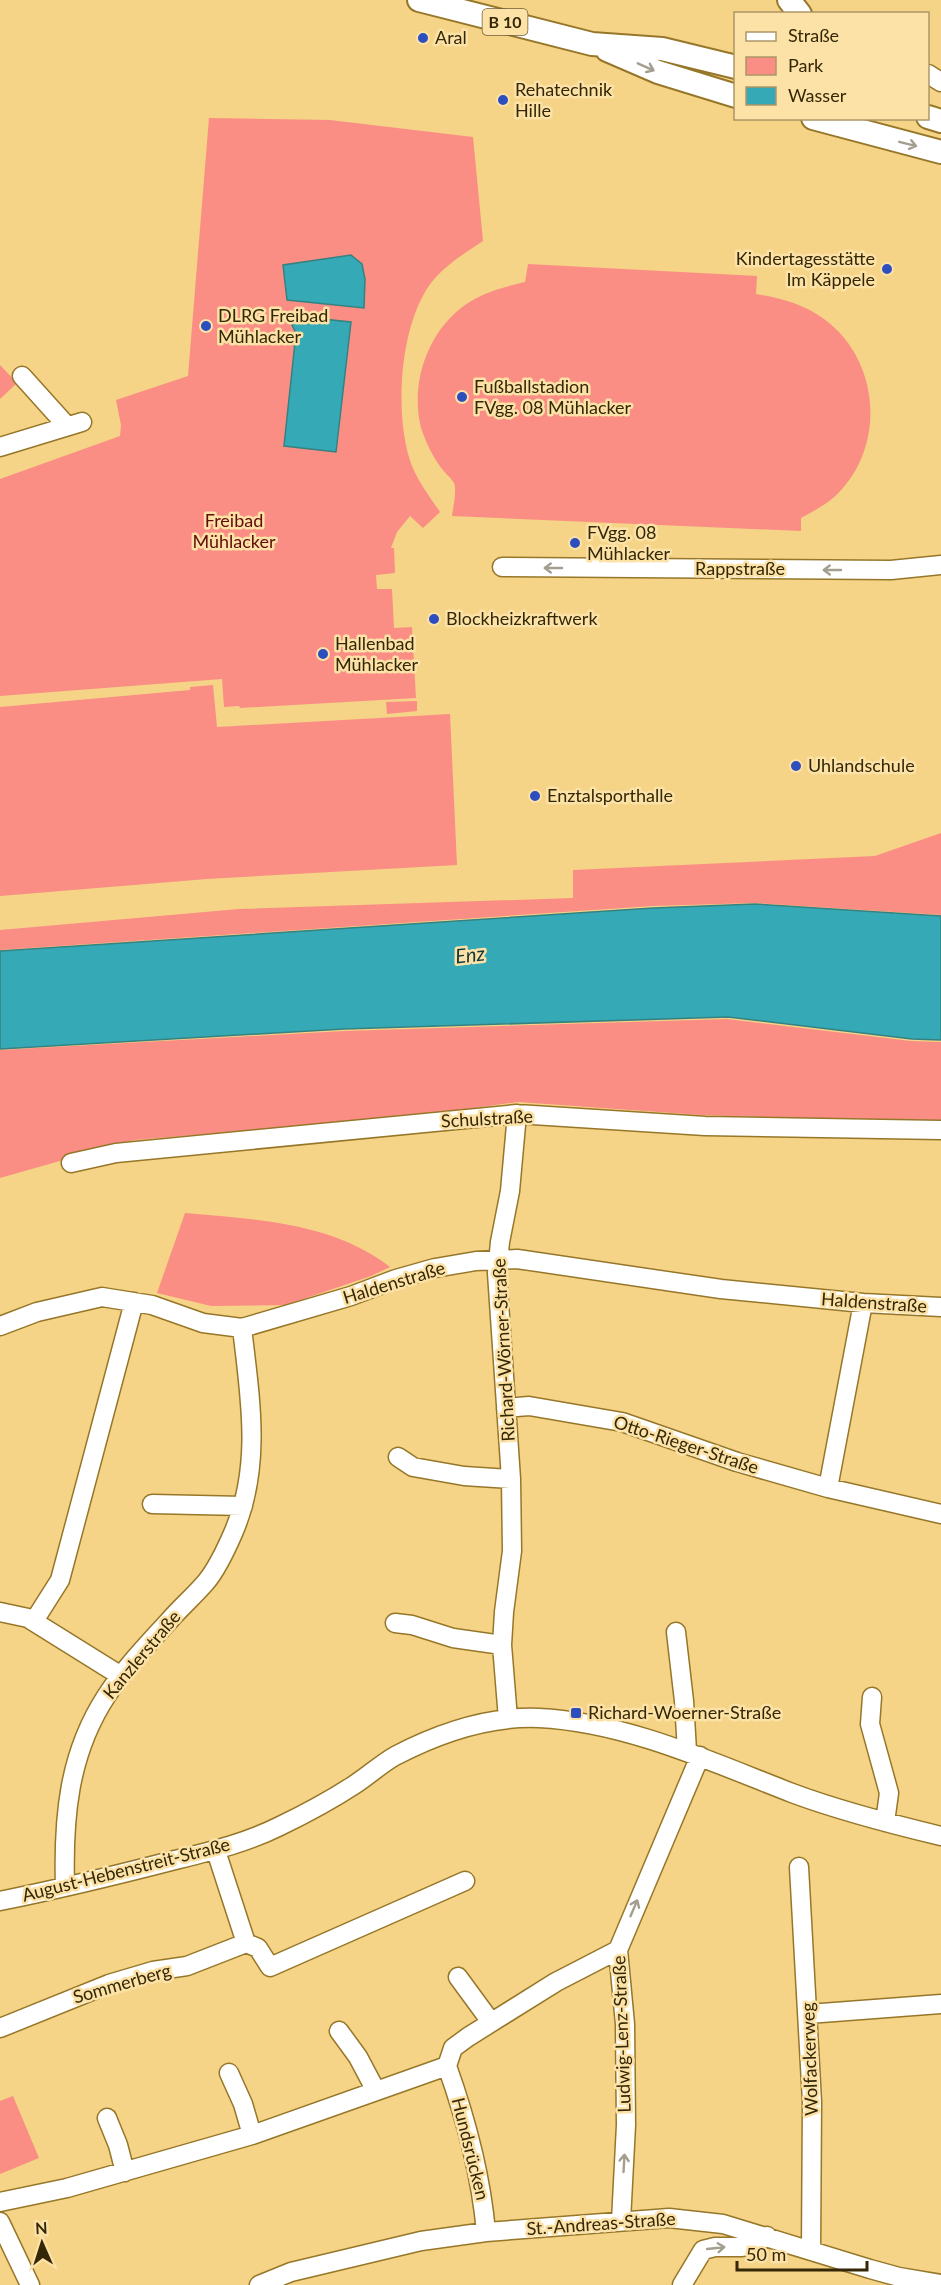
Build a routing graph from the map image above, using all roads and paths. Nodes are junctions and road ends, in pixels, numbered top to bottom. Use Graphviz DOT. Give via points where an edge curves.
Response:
graph roads {
  1 [pos="418,0"];
  2 [pos="789,0"];
  3 [pos="798,12"];
  4 [pos="592,44"];
  5 [pos="734,67"];
  6 [pos="734,96"];
  7 [pos="821,120"];
  8 [pos="941,152"];
  9 [pos="22,376"];
  10 [pos="0,447"];
  11 [pos="941,565"];
  12 [pos="502,567"];
  13 [pos="517,1114"];
  14 [pos="941,1130"];
  15 [pos="71,1163"];
  16 [pos="498,1259"];
  17 [pos="134,1302"];
  18 [pos="863,1304"];
  19 [pos="941,1307"];
  20 [pos="0,1326"];
  21 [pos="242,1328"];
  22 [pos="506,1408"];
  23 [pos="398,1457"];
  24 [pos="511,1479"];
  25 [pos="828,1488"];
  26 [pos="152,1504"];
  27 [pos="243,1506"];
  28 [pos="941,1514"];
  29 [pos="0,1612"];
  30 [pos="34,1621"];
  31 [pos="395,1623"];
  32 [pos="676,1632"];
  33 [pos="502,1645"];
  34 [pos="121,1676"];
  35 [pos="872,1697"];
  36 [pos="508,1719"];
  37 [pos="693,1753"];
  38 [pos="885,1822"];
  39 [pos="941,1836"];
  40 [pos="216,1851"];
  41 [pos="799,1868"];
  42 [pos="465,1881"];
  43 [pos="65,1887"];
  44 [pos="0,1901"];
  45 [pos="246,1943"];
  46 [pos="618,1950"];
  47 [pos="458,1977"];
  48 [pos="941,2004"];
  49 [pos="808,2014"];
  50 [pos="491,2022"];
  51 [pos="0,2028"];
  52 [pos="339,2031"];
  53 [pos="447,2066"];
  54 [pos="229,2073"];
  55 [pos="376,2091"];
  56 [pos="107,2118"];
  57 [pos="252,2135"];
  58 [pos="125,2172"];
  59 [pos="0,2202"];
  60 [pos="621,2221"];
  61 [pos="0,2222"];
  62 [pos="486,2232"];
  63 [pos="767,2236"];
  64 [pos="811,2251"];
  65 [pos="941,2284"];
  66 [pos="30,2285"];
  67 [pos="259,2285"];
  68 [pos="682,2285"];
  1 -- 4 [label="main road, B 10"];
  2 -- 3 [label="main road"];
  4 -- 5 [label="main road, B 10" via="662,49"];
  4 -- 6 [label="main road, B 10, one-way" via="658,72"];
  7 -- 8 [label="main road, one-way"];
  9 -- 10 [label="street" via="74,424"];
  11 -- 12 [label="street, Rappstraße, one-way" via="891,570"];
  13 -- 14 [label="street, Schulstraße" via="705,1126"];
  13 -- 15 [label="street, Schulstraße" via="116,1153"];
  13 -- 16 [label="street, Richard-Wörner-Straße" via="510,1191"];
  16 -- 18 [label="street, Haldenstraße"];
  16 -- 21 [label="street, Haldenstraße" via="435,1268"];
  16 -- 22 [label="street, Richard-Wörner-Straße"];
  17 -- 20 [label="street, Haldenstraße" via="102,1297 37,1312"];
  17 -- 21 [label="street, Haldenstraße" via="203,1323"];
  17 -- 30 [label="street" via="60,1580"];
  18 -- 19 [label="street, Haldenstraße"];
  18 -- 25 [label="street"];
  21 -- 27 [label="street, Kanzlerstraße" via="253,1454"];
  22 -- 24 [label="street, Richard-Wörner-Straße"];
  22 -- 25 [label="street, Otto-Rieger-Straße" via="529,1406 622,1422 737,1462"];
  23 -- 24 [label="street" via="413,1467"];
  24 -- 33 [label="street, Richard-Wörner-Straße" via="512,1551"];
  25 -- 28 [label="street, Otto-Rieger-Straße"];
  26 -- 27 [label="street"];
  27 -- 34 [label="street, Kanzlerstraße" via="234,1532 207,1581"];
  29 -- 30 [label="street"];
  30 -- 34 [label="street"];
  31 -- 33 [label="street" via="453,1638"];
  32 -- 37 [label="street"];
  33 -- 36 [label="street, Richard-Wörner-Straße"];
  34 -- 43 [label="street, Kanzlerstraße" via="93,1719 78,1754 66,1804"];
  35 -- 38 [label="street" via="870,1724 889,1793"];
  36 -- 37 [label="street, August-Hebenstreit-Straße" via="572,1722"];
  36 -- 40 [label="street, August-Hebenstreit-Straße" via="436,1737 393,1757 355,1785 280,1826"];
  37 -- 38 [label="street, August-Hebenstreit-Straße" via="795,1794"];
  46 -- 37 [label="street, Ludwig-Lenz-Straße, one-way"];
  38 -- 39 [label="street, August-Hebenstreit-Straße"];
  40 -- 43 [label="street, August-Hebenstreit-Straße"];
  40 -- 45 [label="street"];
  41 -- 49 [label="street, Wolfackerweg"];
  42 -- 45 [label="street" via="270,1967 258,1948"];
  43 -- 44 [label="street, August-Hebenstreit-Straße"];
  45 -- 51 [label="street, Sommerberg" via="187,1966 109,1984"];
  46 -- 50 [label="street"];
  60 -- 46 [label="street, Ludwig-Lenz-Straße, one-way" via="626,2080"];
  47 -- 50 [label="street"];
  48 -- 49 [label="street"];
  49 -- 64 [label="street, Wolfackerweg" via="813,2130"];
  50 -- 53 [label="street" via="453,2048"];
  52 -- 55 [label="street" via="358,2056"];
  53 -- 55 [label="street"];
  53 -- 62 [label="street, Hundsrücken" via="469,2134"];
  54 -- 57 [label="street"];
  55 -- 57 [label="street"];
  56 -- 58 [label="street"];
  57 -- 58 [label="street"];
  58 -- 59 [label="street"];
  60 -- 62 [label="street, St.-Andreas-Straße"];
  60 -- 63 [label="street, St.-Andreas-Straße" via="693,2219"];
  61 -- 66 [label="street"];
  62 -- 67 [label="street, St.-Andreas-Straße" via="378,2251 291,2272"];
  63 -- 64 [label="street, St.-Andreas-Straße"];
  68 -- 63 [label="street, one-way" via="703,2250 742,2247"];
  64 -- 65 [label="street, St.-Andreas-Straße" via="899,2277"];
}
